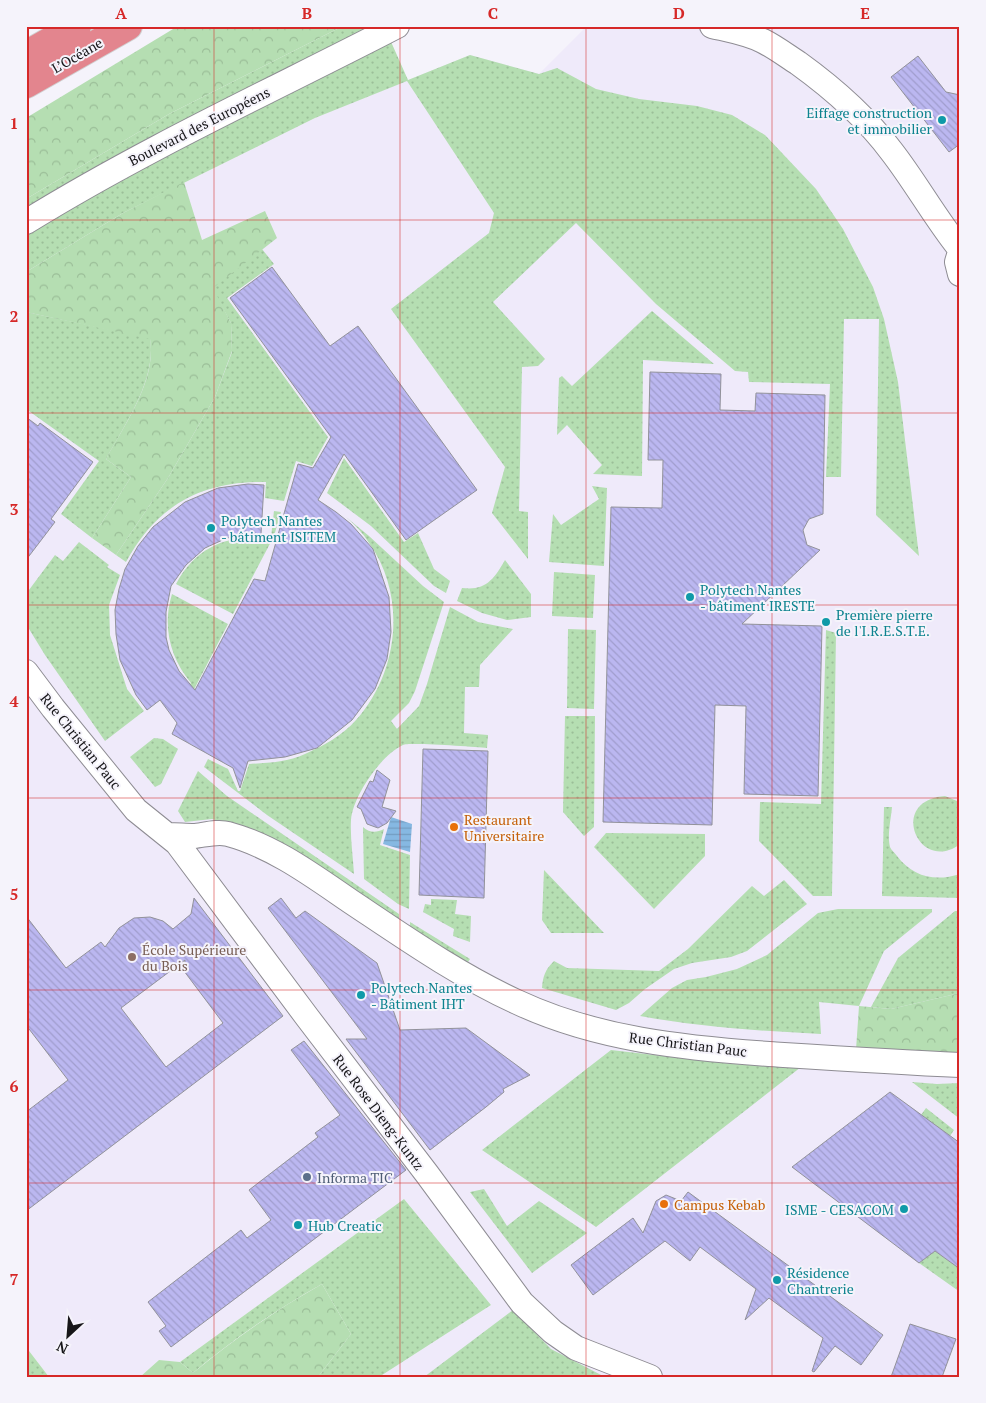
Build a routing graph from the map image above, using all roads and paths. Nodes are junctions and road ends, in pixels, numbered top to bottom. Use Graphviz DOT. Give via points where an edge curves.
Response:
graph roads {
  1 [pos="77,26"];
  2 [pos="128,26"];
  3 [pos="397,26"];
  4 [pos="414,26"];
  5 [pos="712,26"];
  6 [pos="376,37"];
  7 [pos="26,55"];
  8 [pos="26,84"];
  9 [pos="26,222"];
  10 [pos="960,250"];
  11 [pos="960,274"];
  12 [pos="26,672"];
  13 [pos="136,810"];
  14 [pos="168,834"];
  15 [pos="960,1064"];
  16 [pos="650,1377"];
  1 -- 7 [label="highway, L’Océane"];
  2 -- 8 [label="highway, L’Océane"];
  3 -- 6 [label="street, Boulevard des Européens"];
  4 -- 6 [label="street, Boulevard des Européens"];
  5 -- 10 [label="street" via="763,41 837,93 893,152"];
  6 -- 9 [label="street, Boulevard des Européens" via="112,171"];
  10 -- 11 [label="street" via="957,262"];
  12 -- 13 [label="street, Rue Christian Pauc"];
  13 -- 14 [label="street, Rue Rose Dieng-Kuntz"];
  14 -- 15 [label="street, Rue Christian Pauc" via="225,833 264,847 466,976 517,1003 559,1019 653,1042 708,1049"];
  14 -- 16 [label="street, Rue Rose Dieng-Kuntz" via="522,1302 553,1332 576,1348"];
}
